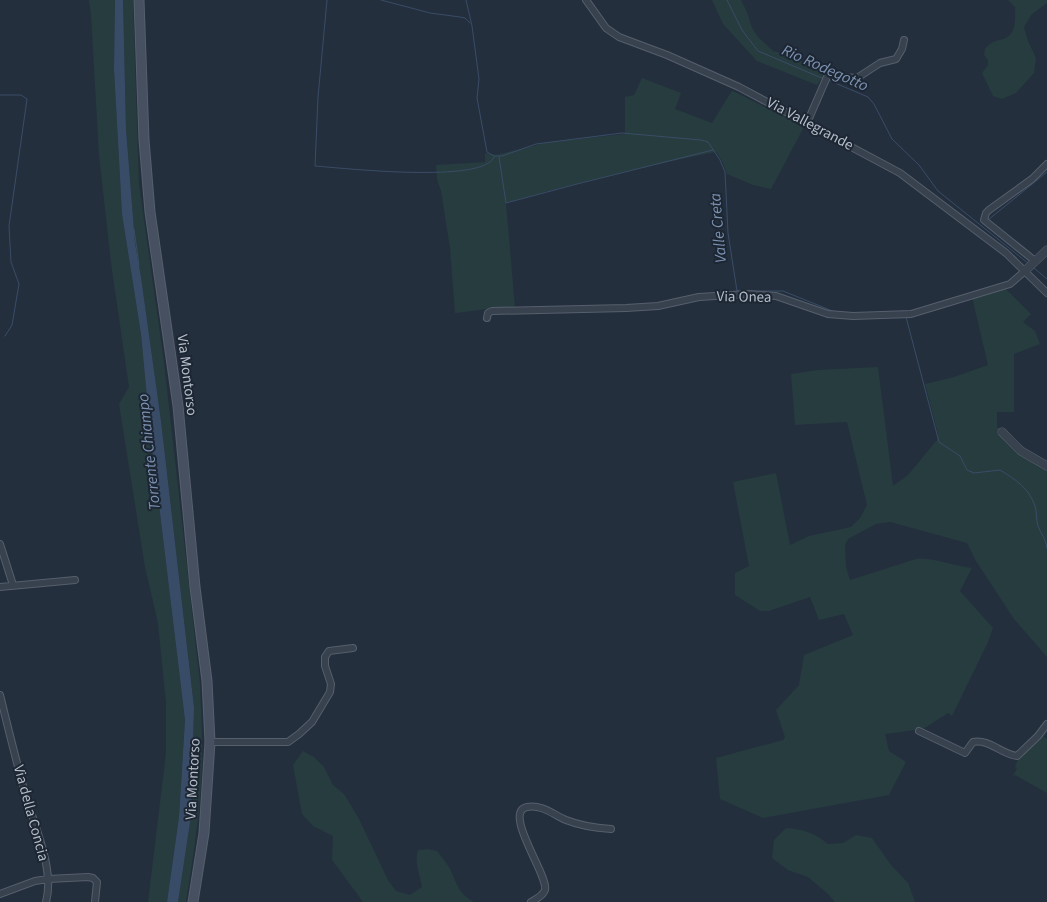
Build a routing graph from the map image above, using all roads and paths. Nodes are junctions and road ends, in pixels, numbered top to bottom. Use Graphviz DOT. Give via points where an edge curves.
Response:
graph roads {
  1 [pos="139,0"];
  2 [pos="586,0"];
  3 [pos="904,40"];
  4 [pos="807,123"];
  5 [pos="1047,164"];
  6 [pos="1047,250"];
  7 [pos="1030,266"];
  8 [pos="1047,293"];
  9 [pos="487,318"];
  10 [pos="1002,432"];
  11 [pos="1047,466"];
  12 [pos="0,544"];
  13 [pos="75,580"];
  14 [pos="13,585"];
  15 [pos="0,587"];
  16 [pos="353,648"];
  17 [pos="0,695"];
  18 [pos="1047,724"];
  19 [pos="919,731"];
  20 [pos="210,742"];
  21 [pos="612,829"];
  22 [pos="48,879"];
  23 [pos="0,894"];
  24 [pos="46,902"];
  25 [pos="95,902"];
  26 [pos="193,902"];
  27 [pos="531,902"];
  1 -- 20 [label="main road, Via Montorso" via="150,212 178,406 207,681"];
  2 -- 4 [label="street, Via Vallegrande" via="606,28 619,37 703,70"];
  3 -- 4 [label="street" via="896,59 880,63 857,78 829,76"];
  4 -- 7 [label="street, Via Vallegrande" via="900,174 1006,253"];
  5 -- 7 [label="street" via="986,213 986,221"];
  6 -- 7 [label="street"];
  7 -- 8 [label="street"];
  7 -- 9 [label="street, Via Onea" via="1010,284 911,314 828,314 776,296 748,294 699,297 658,306 626,308 492,310"];
  10 -- 11 [label="street" via="1021,451"];
  12 -- 14 [label="street"];
  13 -- 14 [label="street"];
  14 -- 15 [label="street"];
  16 -- 20 [label="street" via="329,652 325,657 330,692 312,722 288,742"];
  17 -- 22 [label="street, Via della Concia"];
  18 -- 19 [label="street" via="1017,756 978,742 974,742 965,753"];
  20 -- 26 [label="main road, Via Montorso" via="204,832"];
  21 -- 27 [label="street" via="592,828 566,820 546,809 522,809 519,818 546,889"];
  22 -- 23 [label="street"];
  22 -- 24 [label="street, Via della Concia"];
  22 -- 25 [label="street" via="93,878 97,882"];
}
